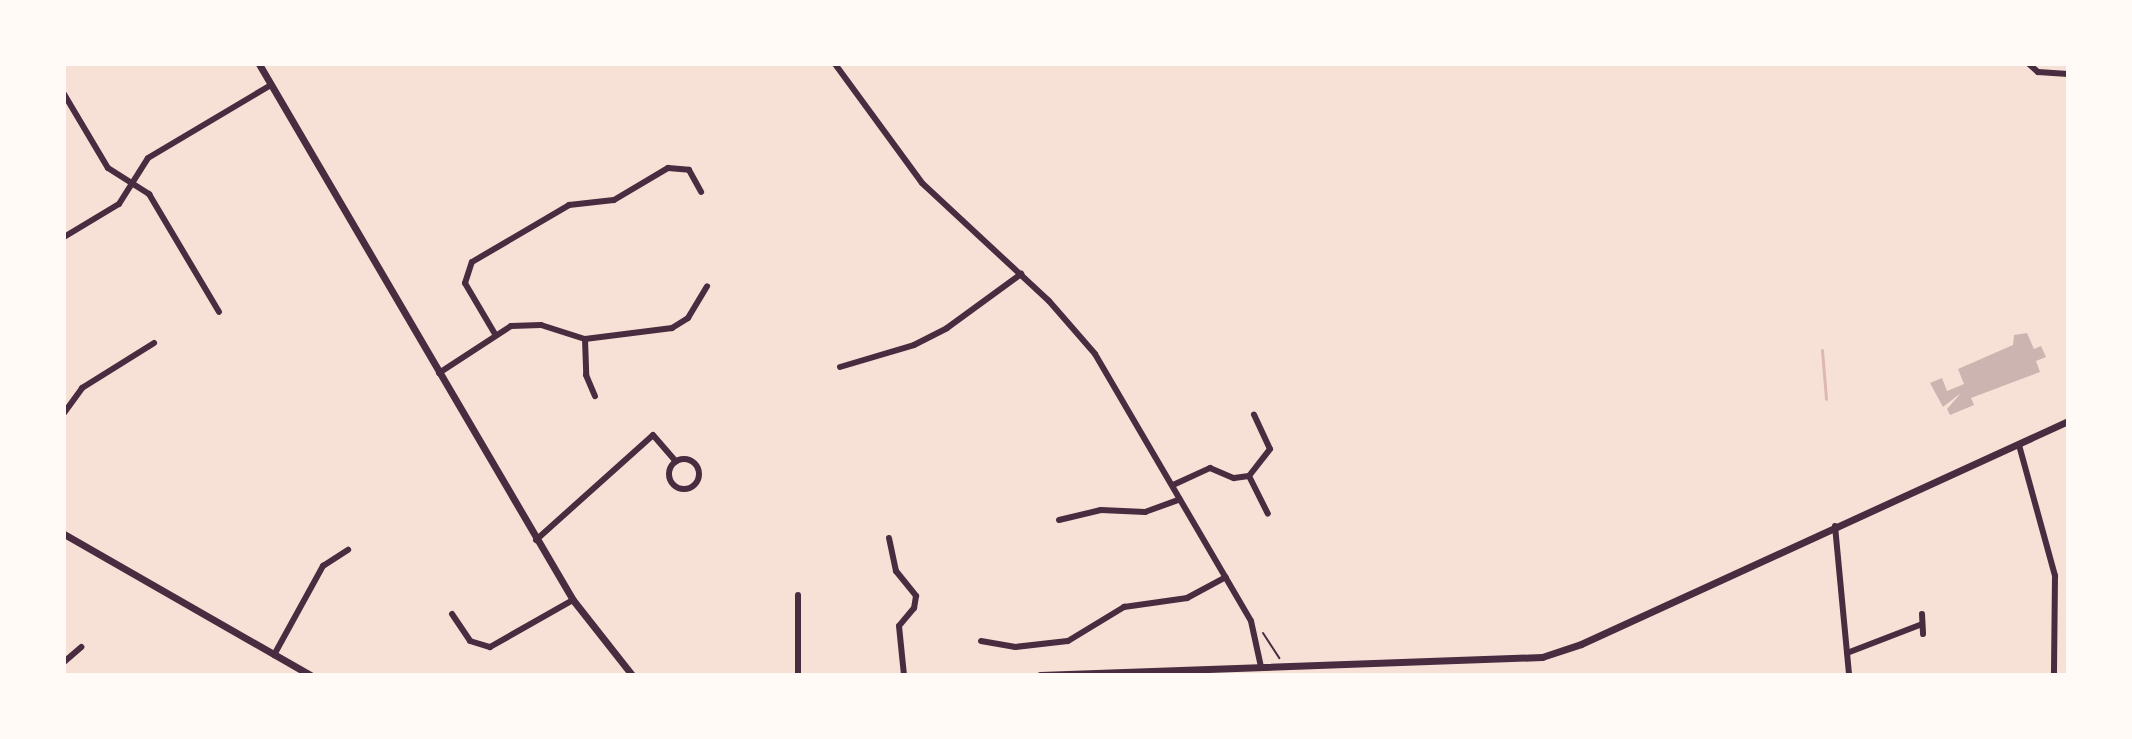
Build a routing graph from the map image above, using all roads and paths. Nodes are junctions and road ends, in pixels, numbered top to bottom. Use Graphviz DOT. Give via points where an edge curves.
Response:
graph roads {
  1 [pos="259,64"];
  2 [pos="835,64"];
  3 [pos="2029,64"];
  4 [pos="2068,74"];
  5 [pos="271,85"];
  6 [pos="64,94"];
  7 [pos="132,180"];
  8 [pos="701,192"];
  9 [pos="64,237"];
  10 [pos="1021,274"];
  11 [pos="707,286"];
  12 [pos="219,312"];
  13 [pos="495,334"];
  14 [pos="585,339"];
  15 [pos="154,343"];
  16 [pos="840,367"];
  17 [pos="439,373"];
  18 [pos="595,396"];
  19 [pos="64,413"];
  20 [pos="1254,415"];
  21 [pos="2068,421"];
  22 [pos="2019,445"];
  23 [pos="676,461"];
  24 [pos="1249,476"];
  25 [pos="1173,485"];
  26 [pos="1180,499"];
  27 [pos="1268,514"];
  28 [pos="1064,521"];
  29 [pos="1835,526"];
  30 [pos="64,534"];
  31 [pos="889,538"];
  32 [pos="536,540"];
  33 [pos="348,550"];
  34 [pos="896,571"];
  35 [pos="886,574"];
  36 [pos="1226,577"];
  37 [pos="798,595"];
  38 [pos="573,600"];
  39 [pos="452,614"];
  40 [pos="1922,614"];
  41 [pos="796,615"];
  42 [pos="785,617"];
  43 [pos="1251,621"];
  44 [pos="1922,624"];
  45 [pos="1923,634"];
  46 [pos="981,641"];
  47 [pos="81,647"];
  48 [pos="1847,653"];
  49 [pos="274,655"];
  50 [pos="64,662"];
  51 [pos="1261,667"];
  52 [pos="1283,667"];
  53 [pos="1302,671"];
  54 [pos="629,673"];
  55 [pos="1140,673"];
  56 [pos="310,675"];
  57 [pos="798,675"];
  58 [pos="904,675"];
  59 [pos="1040,675"];
  60 [pos="1849,675"];
  61 [pos="2054,675"];
  1 -- 5 [label="street"];
  2 -- 10 [label="street" via="922,183"];
  3 -- 4 [label="street" via="2038,72"];
  5 -- 7 [label="street" via="148,158"];
  5 -- 17 [label="street"];
  6 -- 7 [label="street" via="108,168"];
  7 -- 9 [label="street" via="119,204"];
  7 -- 12 [label="street" via="149,194"];
  8 -- 13 [label="street" via="689,170 668,168 614,200 569,205 472,262 465,283"];
  10 -- 16 [label="street" via="947,328 914,345"];
  10 -- 25 [label="street" via="1095,354"];
  11 -- 14 [label="street" via="688,318 672,328"];
  13 -- 14 [label="street" via="525,323"];
  13 -- 17 [label="street"];
  14 -- 18 [label="street" via="586,375"];
  15 -- 19 [label="street" via="70,394"];
  17 -- 32 [label="street"];
  20 -- 24 [label="street" via="1270,449"];
  21 -- 22 [label="street"];
  22 -- 29 [label="street"];
  22 -- 61 [label="street" via="2054,564"];
  23 -- 23 [label="street" via="688,459 697,466 699,478 692,487 681,489 671,482 669,471"];
  23 -- 32 [label="street" via="653,435"];
  24 -- 25 [label="street" via="1234,478 1210,468"];
  24 -- 27 [label="street"];
  25 -- 26 [label="street"];
  26 -- 28 [label="street" via="1145,512 1101,510"];
  26 -- 36 [label="street"];
  29 -- 48 [label="street"];
  29 -- 53 [label="street" via="1556,653"];
  30 -- 49 [label="street"];
  31 -- 34 [label="street"];
  32 -- 38 [label="street"];
  33 -- 49 [label="street" via="323,566"];
  34 -- 35 [label="street"];
  34 -- 58 [label="street" via="916,596 914,608 899,626"];
  36 -- 43 [label="street"];
  36 -- 46 [label="street" via="1187,598 1124,607 1068,641 1015,647"];
  37 -- 41 [label="street"];
  38 -- 39 [label="street" via="490,647 470,641"];
  38 -- 54 [label="street"];
  40 -- 44 [label="street"];
  41 -- 42 [label="street"];
  41 -- 57 [label="street"];
  43 -- 51 [label="street"];
  43 -- 52 [label="path"];
  44 -- 45 [label="street"];
  44 -- 48 [label="street"];
  47 -- 50 [label="street"];
  48 -- 60 [label="street"];
  49 -- 56 [label="street"];
  51 -- 52 [label="street"];
  51 -- 55 [label="street"];
  52 -- 53 [label="street"];
  55 -- 59 [label="street"];
}
